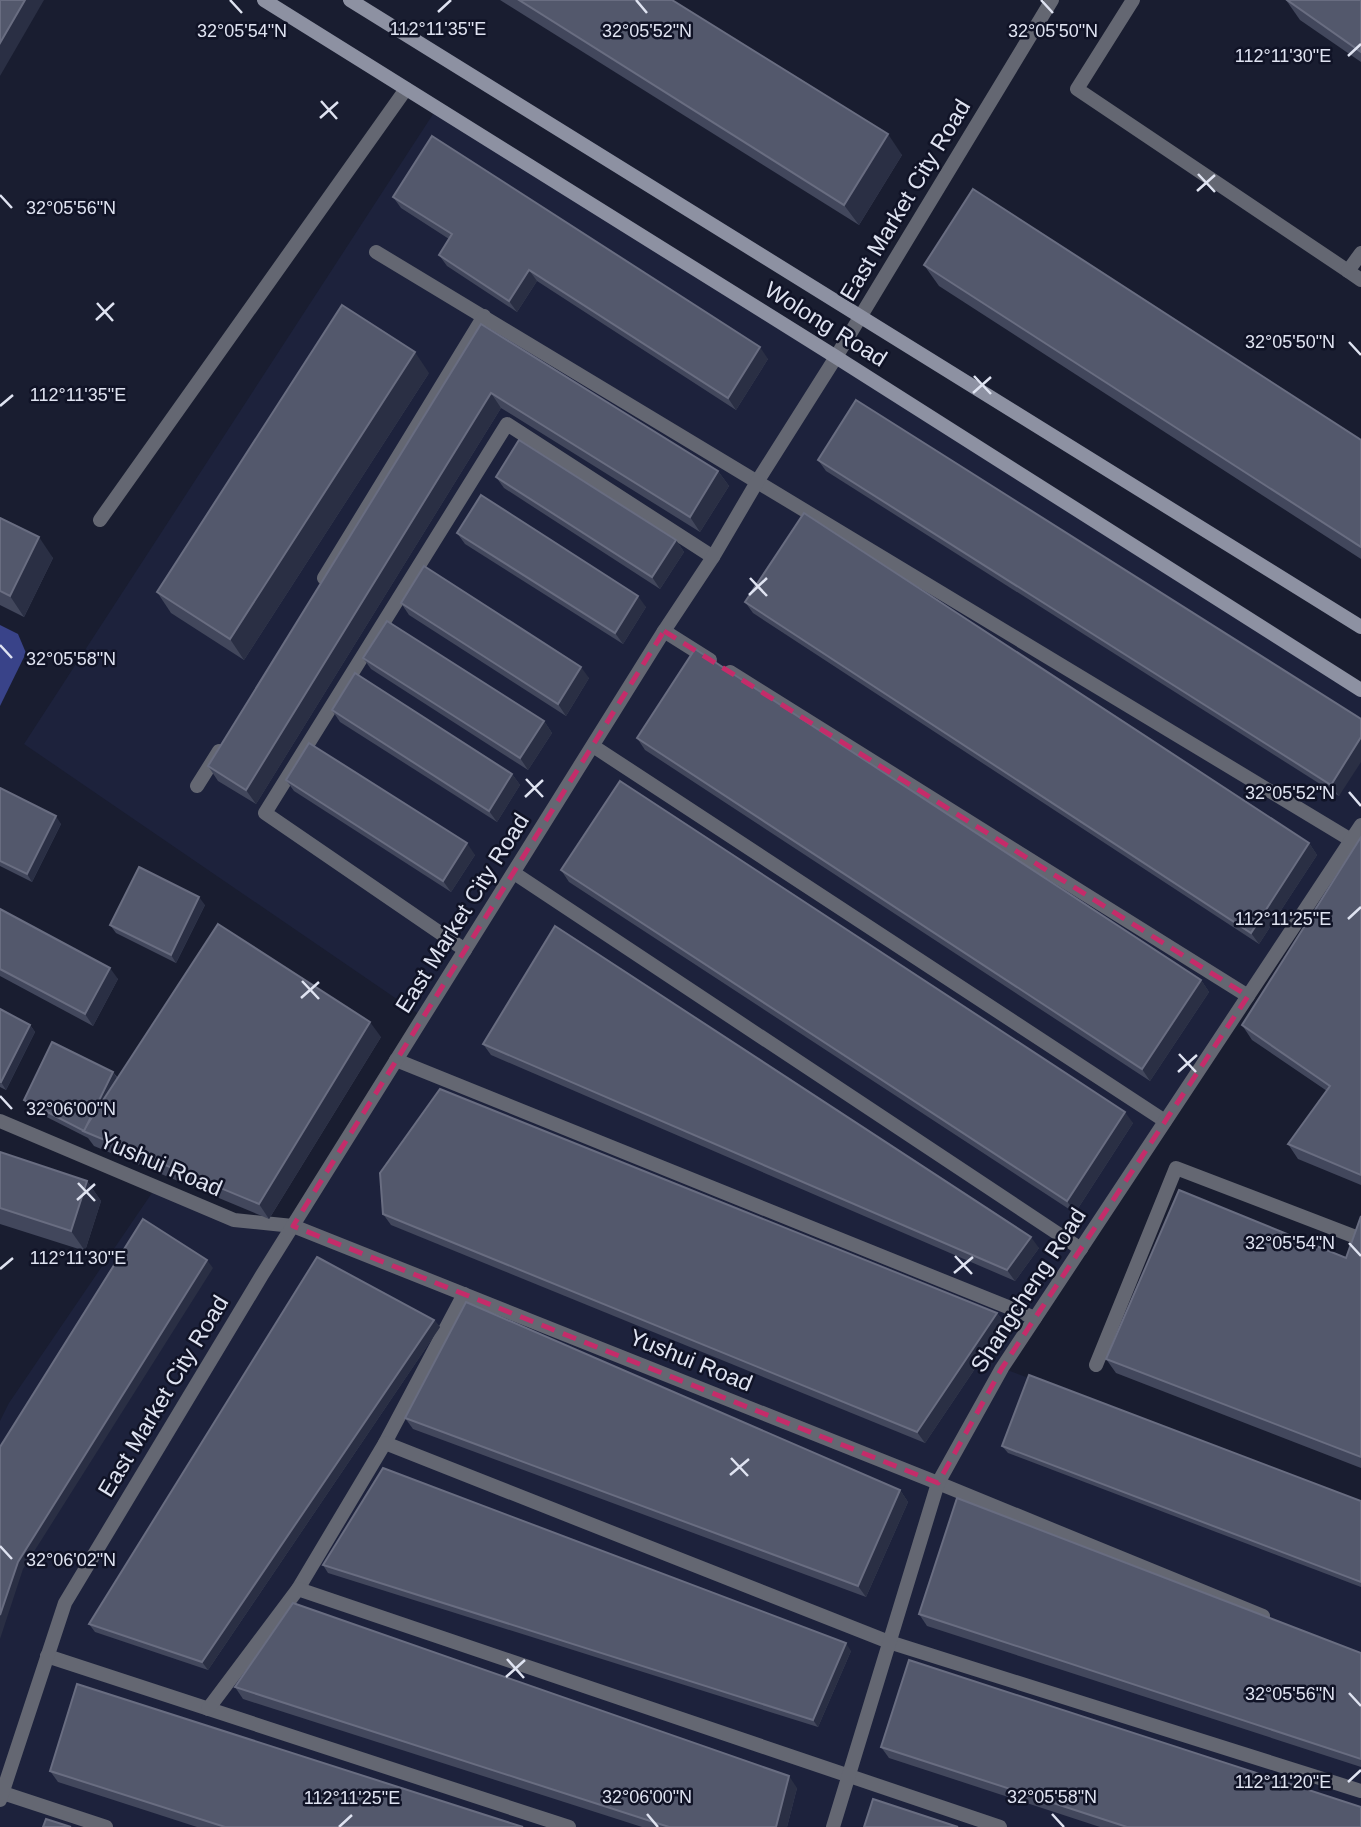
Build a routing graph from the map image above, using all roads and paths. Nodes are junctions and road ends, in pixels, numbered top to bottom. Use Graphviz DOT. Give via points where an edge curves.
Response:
graph roads {
  1 [pos="264,0"];
  2 [pos="350,0"];
  3 [pos="1052,0"];
  4 [pos="1133,0"];
  5 [pos="406,89"];
  6 [pos="376,252"];
  7 [pos="1361,253"];
  8 [pos="1348,271"];
  9 [pos="1361,280"];
  10 [pos="484,316"];
  11 [pos="861,316"];
  12 [pos="836,357"];
  13 [pos="757,482"];
  14 [pos="100,520"];
  15 [pos="713,557"];
  16 [pos="319,586"];
  17 [pos="1361,627"];
  18 [pos="664,631"];
  19 [pos="1361,691"];
  20 [pos="226,739"];
  21 [pos="593,746"];
  22 [pos="197,786"];
  23 [pos="1361,825"];
  24 [pos="1351,840"];
  25 [pos="514,873"];
  26 [pos="466,950"];
  27 [pos="1248,996"];
  28 [pos="396,1060"];
  29 [pos="0,1121"];
  30 [pos="1165,1122"];
  31 [pos="293,1226"];
  32 [pos="1361,1239"];
  33 [pos="1080,1249"];
  34 [pos="464,1294"];
  35 [pos="1035,1318"];
  36 [pos="1096,1365"];
  37 [pos="385,1443"];
  38 [pos="938,1483"];
  39 [pos="298,1589"];
  40 [pos="1271,1620"];
  41 [pos="889,1642"];
  42 [pos="47,1656"];
  43 [pos="208,1709"];
  44 [pos="849,1776"];
  45 [pos="1361,1791"];
  46 [pos="1,1797"];
  47 [pos="106,1827"];
  48 [pos="569,1827"];
  49 [pos="833,1827"];
  50 [pos="1000,1827"];
  1 -- 5 [label="main road, Wolong Road"];
  2 -- 11 [label="main road, Wolong Road"];
  3 -- 11 [label="street, East Market City Road"];
  4 -- 8 [label="street" via="1077,89"];
  5 -- 12 [label="main road, Wolong Road"];
  5 -- 14 [label="street"];
  6 -- 10 [label="street"];
  7 -- 8 [label="street"];
  8 -- 9 [label="street"];
  10 -- 13 [label="street"];
  10 -- 16 [label="street"];
  11 -- 12 [label="street, East Market City Road"];
  11 -- 17 [label="main road, Wolong Road"];
  12 -- 13 [label="street, East Market City Road"];
  12 -- 19 [label="main road, Wolong Road"];
  13 -- 15 [label="street, East Market City Road"];
  13 -- 24 [label="street"];
  15 -- 18 [label="street, East Market City Road"];
  15 -- 26 [label="street" via="506,424 265,813"];
  18 -- 21 [label="street, East Market City Road"];
  18 -- 27 [label="street"];
  20 -- 22 [label="street"];
  21 -- 25 [label="street, East Market City Road"];
  21 -- 30 [label="street"];
  23 -- 24 [label="street, Shangcheng Road"];
  24 -- 27 [label="street, Shangcheng Road"];
  25 -- 26 [label="street, East Market City Road"];
  25 -- 33 [label="street"];
  26 -- 28 [label="street, East Market City Road"];
  27 -- 30 [label="street, Shangcheng Road"];
  28 -- 31 [label="street, East Market City Road"];
  28 -- 35 [label="street"];
  29 -- 31 [label="street, Yushui Road" via="234,1220"];
  30 -- 33 [label="street, Shangcheng Road"];
  31 -- 34 [label="street, Yushui Road"];
  31 -- 42 [label="street, East Market City Road" via="65,1603"];
  32 -- 36 [label="street" via="1176,1168"];
  33 -- 35 [label="street, Shangcheng Road"];
  34 -- 37 [label="street"];
  34 -- 38 [label="street, Yushui Road"];
  35 -- 38 [label="street, Shangcheng Road"];
  37 -- 39 [label="street"];
  37 -- 41 [label="street"];
  38 -- 40 [label="street, Yushui Road"];
  38 -- 41 [label="street, Shangcheng Road"];
  39 -- 43 [label="street"];
  39 -- 44 [label="street"];
  41 -- 44 [label="street, Shangcheng Road"];
  41 -- 45 [label="street"];
  42 -- 43 [label="street"];
  42 -- 46 [label="street, East Market City Road"];
  43 -- 48 [label="street"];
  44 -- 49 [label="street, Shangcheng Road"];
  44 -- 50 [label="street"];
  46 -- 47 [label="street"];
}
